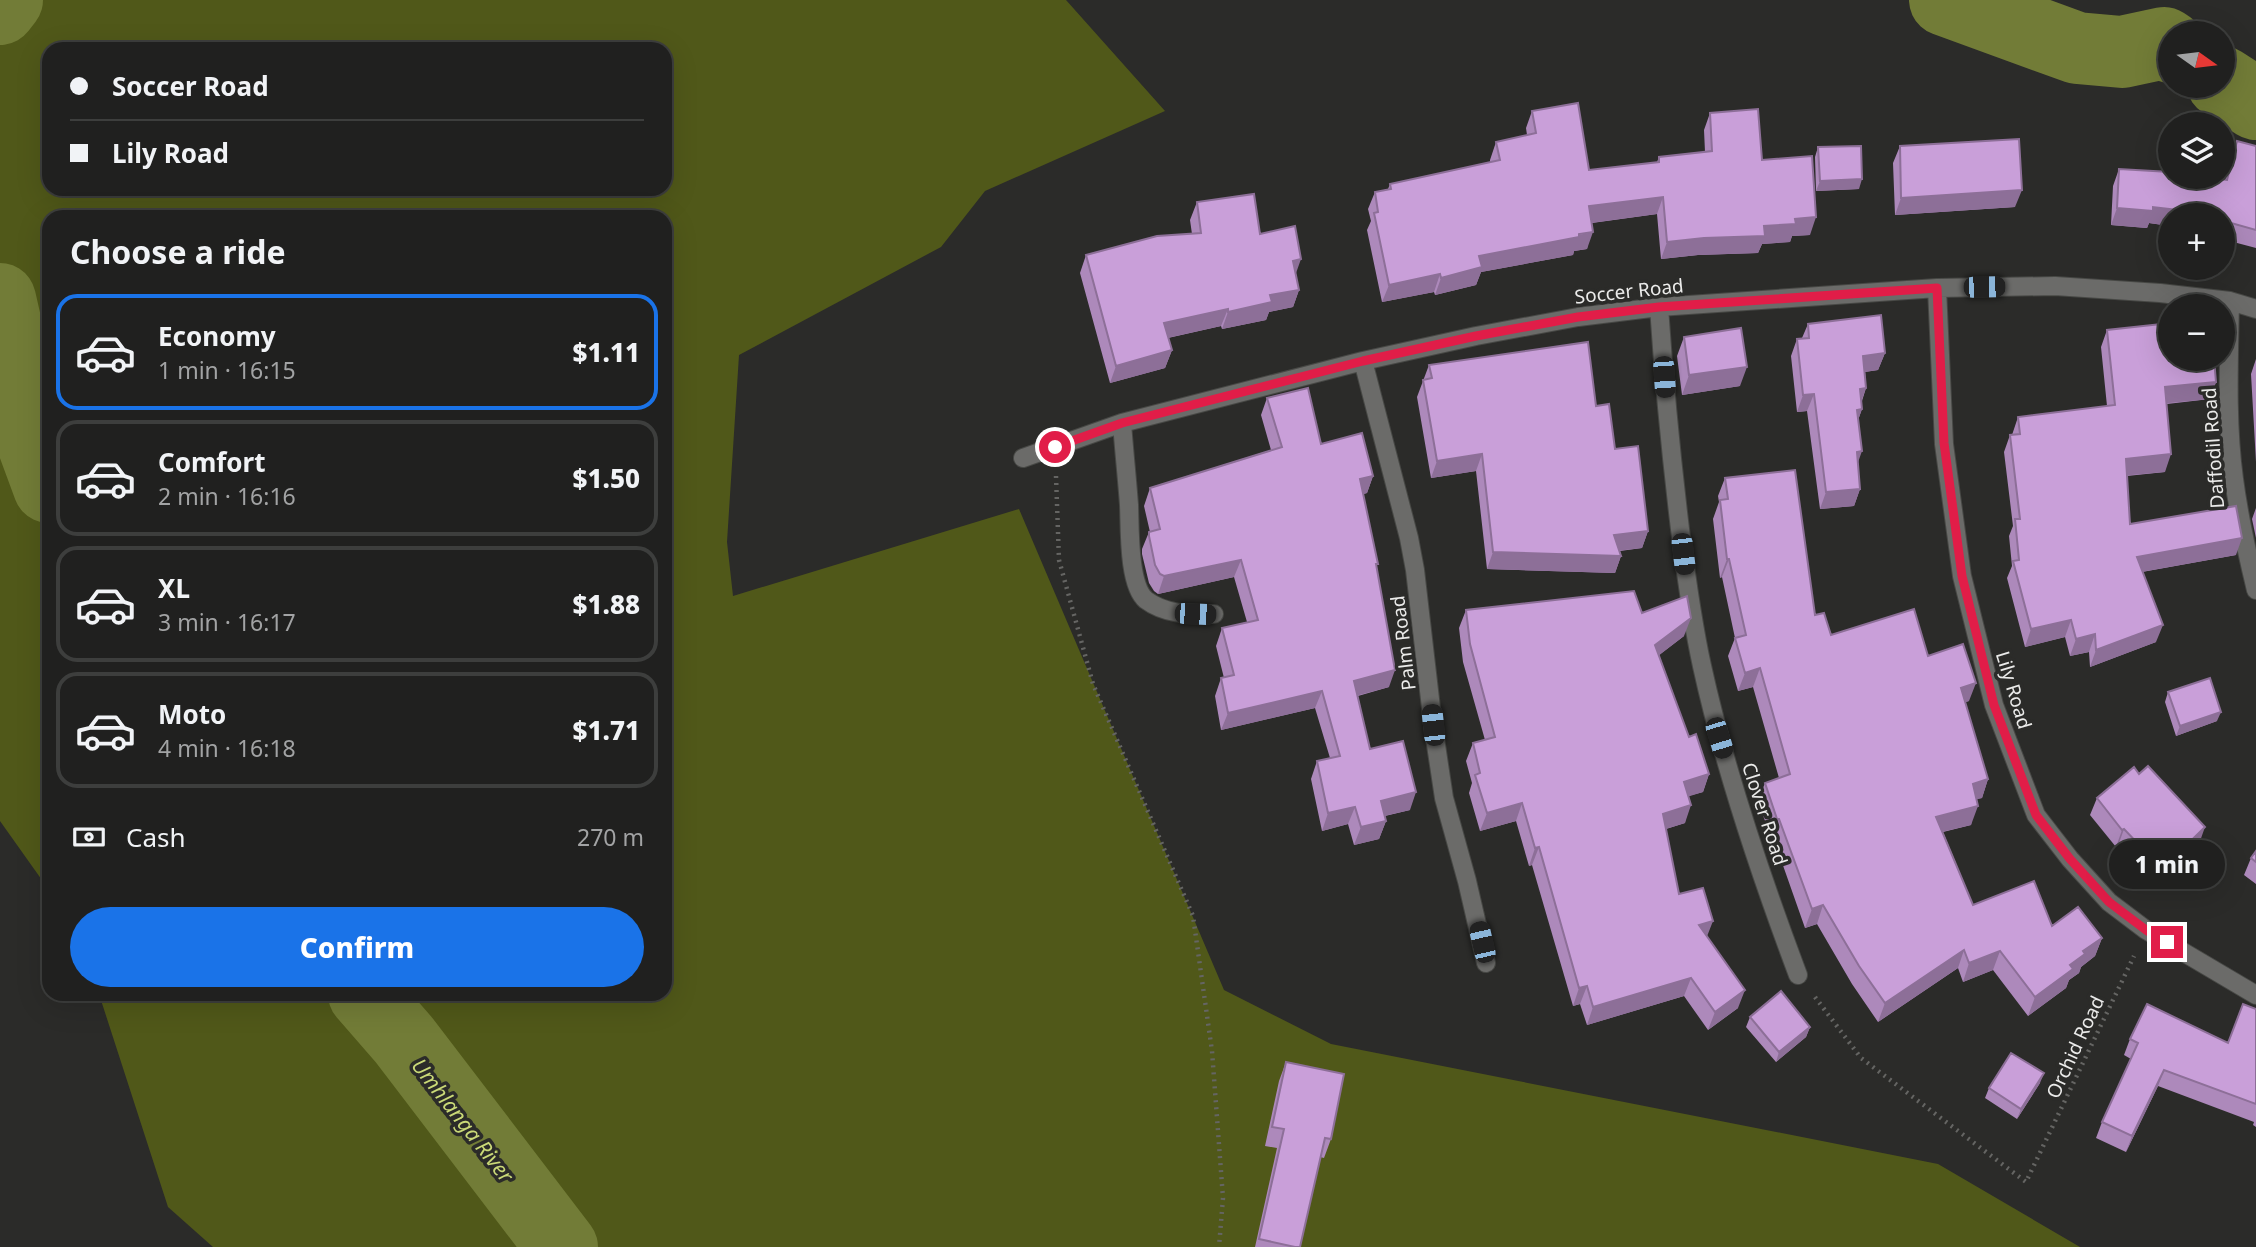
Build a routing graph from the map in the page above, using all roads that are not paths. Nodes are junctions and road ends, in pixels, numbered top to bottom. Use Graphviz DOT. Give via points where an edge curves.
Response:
graph roads {
  1 [pos="1937,288"];
  2 [pos="2169,294"];
  3 [pos="2235,303"];
  4 [pos="1659,307"];
  5 [pos="2256,309"];
  6 [pos="1363,361"];
  7 [pos="2229,371"];
  8 [pos="1122,423"];
  9 [pos="1023,458"];
  10 [pos="2256,590"];
  11 [pos="1214,614"];
  12 [pos="1486,963"];
  13 [pos="1798,975"];
  14 [pos="2256,995"];
  1 -- 2 [label="street, Soccer Road" via="2054,286"];
  1 -- 4 [label="street, Soccer Road"];
  1 -- 14 [label="street, Lily Road" via="1944,443 1962,576 1994,705 2036,815 2109,902 2146,930"];
  3 -- 5 [label="street, Soccer Road"];
  4 -- 6 [label="street, Soccer Road" via="1565,319"];
  4 -- 13 [label="street, Clover Road" via="1667,424 1701,663 1719,738"];
  6 -- 8 [label="street, Soccer Road"];
  6 -- 12 [label="street, Palm Road" via="1409,538 1444,798"];
  7 -- 10 [label="street, Daffodil Road" via="2234,476"];
  8 -- 9 [label="street, Soccer Road"];
  8 -- 11 [label="street" via="1129,540 1143,598 1177,613"];
}
